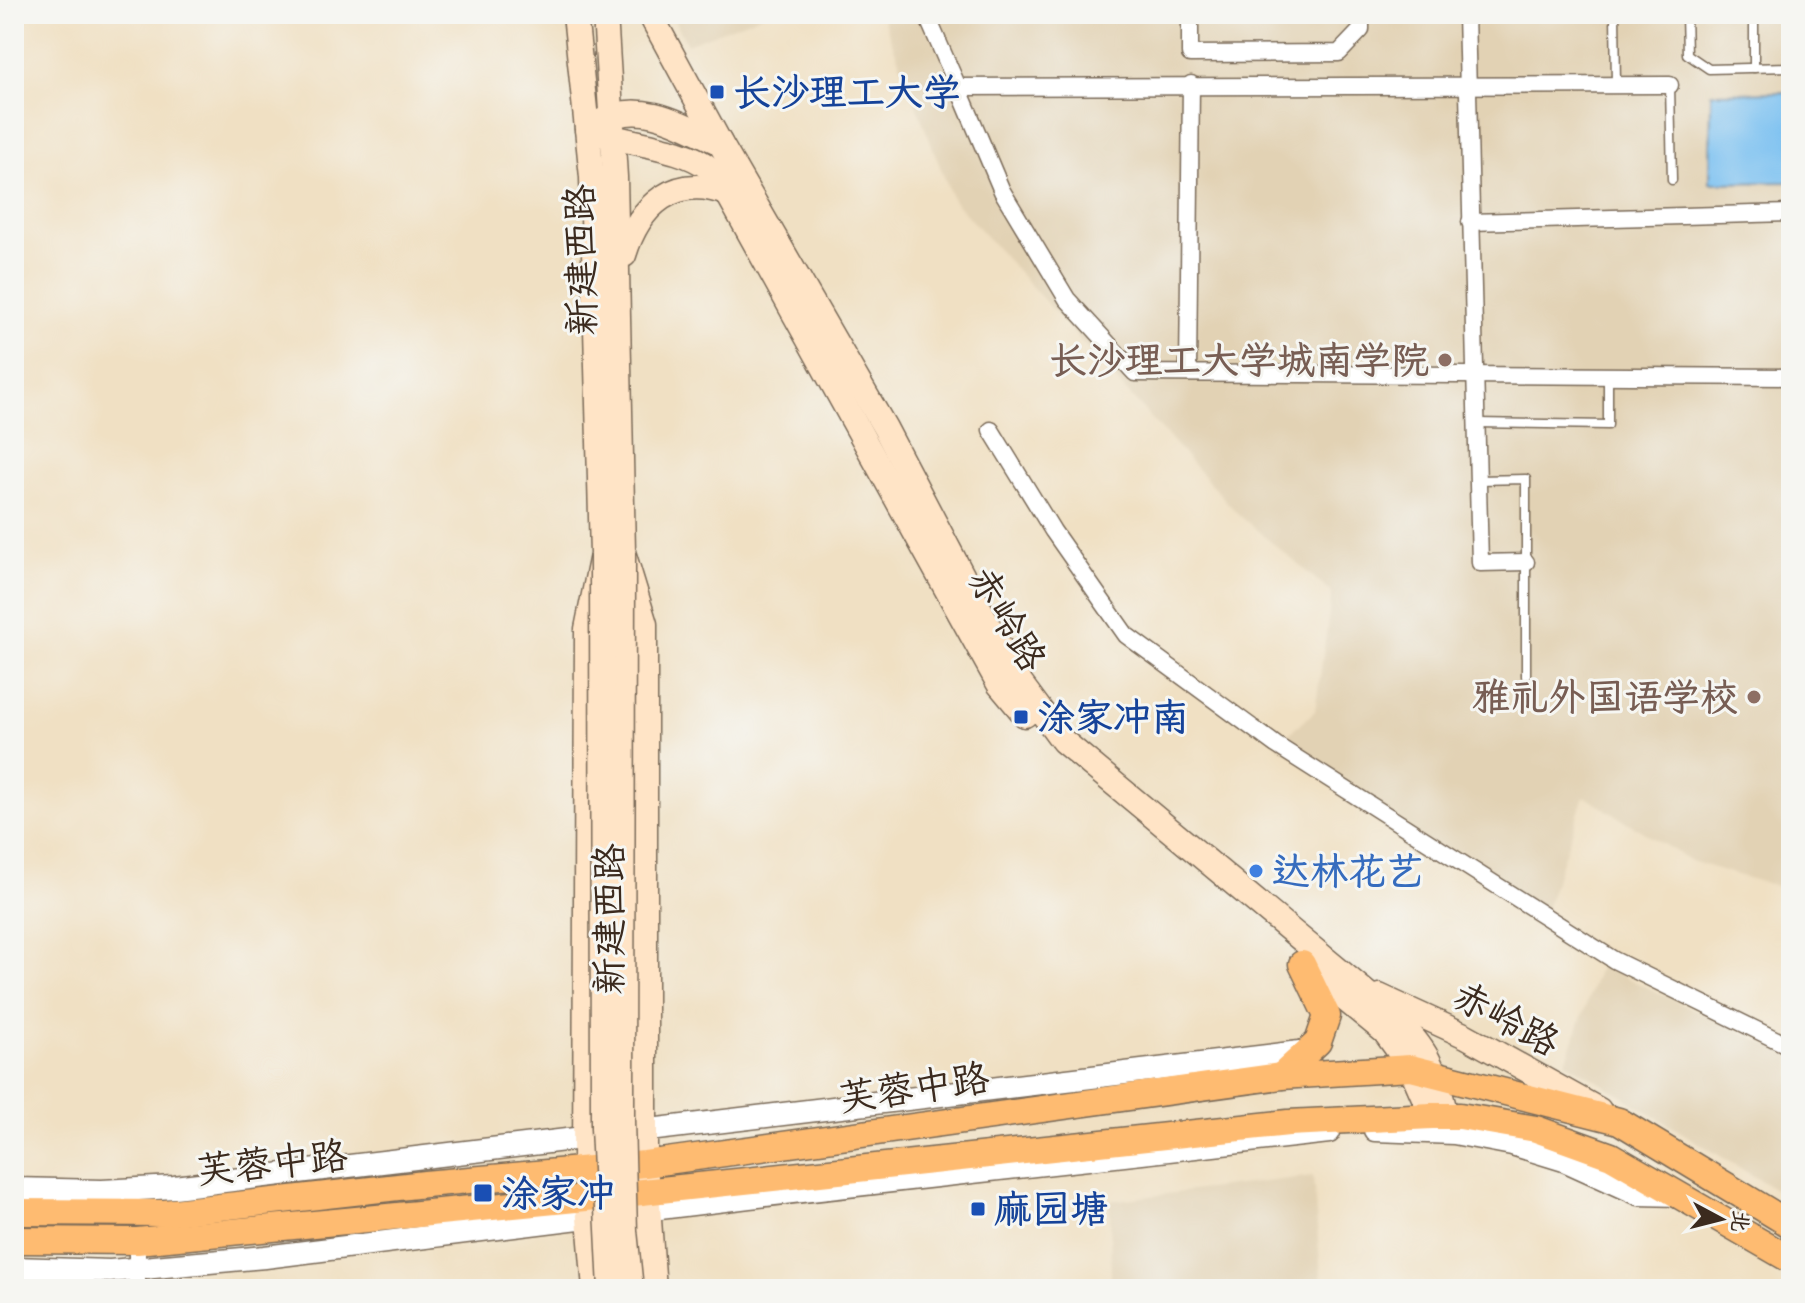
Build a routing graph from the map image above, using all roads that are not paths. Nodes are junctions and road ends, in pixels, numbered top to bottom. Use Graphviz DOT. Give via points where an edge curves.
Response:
graph roads {
  1 [pos="575,14"];
  2 [pos="605,14"];
  3 [pos="650,14"];
  4 [pos="926,14"];
  5 [pos="1190,14"];
  6 [pos="1361,14"];
  7 [pos="1466,14"];
  8 [pos="1615,14"];
  9 [pos="1686,14"];
  10 [pos="1754,14"];
  11 [pos="1791,67"];
  12 [pos="1754,68"];
  13 [pos="1191,84"];
  14 [pos="1467,84"];
  15 [pos="1616,85"];
  16 [pos="1670,85"];
  17 [pos="958,87"];
  18 [pos="611,115"];
  19 [pos="596,137"];
  20 [pos="720,143"];
  21 [pos="1672,180"];
  22 [pos="728,194"];
  23 [pos="1791,213"];
  24 [pos="1470,222"];
  25 [pos="617,276"];
  26 [pos="1188,373"];
  27 [pos="1475,374"];
  28 [pos="1608,377"];
  29 [pos="1791,377"];
  30 [pos="1477,423"];
  31 [pos="991,430"];
  32 [pos="1478,480"];
  33 [pos="613,554"];
  34 [pos="1526,562"];
  35 [pos="1526,676"];
  36 [pos="1302,964"];
  37 [pos="1355,986"];
  38 [pos="1791,1047"];
  39 [pos="1308,1051"];
  40 [pos="1424,1071"];
  41 [pos="1281,1076"];
  42 [pos="1439,1116"];
  43 [pos="1619,1121"];
  44 [pos="645,1130"];
  45 [pos="585,1137"];
  46 [pos="645,1164"];
  47 [pos="585,1170"];
  48 [pos="14,1189"];
  49 [pos="1679,1195"];
  50 [pos="647,1201"];
  51 [pos="587,1207"];
  52 [pos="14,1212"];
  53 [pos="1791,1225"];
  54 [pos="14,1240"];
  55 [pos="137,1241"];
  56 [pos="1791,1260"];
  57 [pos="14,1268"];
  58 [pos="137,1279"];
  59 [pos="595,1289"];
  60 [pos="611,1289"];
  61 [pos="631,1289"];
  62 [pos="654,1289"];
  1 -- 19 [label="main road"];
  2 -- 18 [label="main road, 新建西路"];
  3 -- 20 [label="main road, 赤岭路"];
  4 -- 17 [label="street"];
  5 -- 6 [label="street" via="1190,54 1339,53 1361,30"];
  7 -- 14 [label="street"];
  8 -- 15 [label="lane"];
  9 -- 12 [label="lane" via="1687,54 1709,69"];
  10 -- 12 [label="lane"];
  11 -- 12 [label="lane"];
  13 -- 14 [label="street"];
  13 -- 17 [label="street"];
  13 -- 26 [label="street"];
  14 -- 15 [label="street"];
  14 -- 24 [label="street"];
  15 -- 16 [label="street"];
  16 -- 21 [label="lane"];
  17 -- 26 [label="street" via="1002,191 1067,299 1135,373"];
  18 -- 19 [label="main road, 新建西路"];
  18 -- 20 [label="main road" via="659,113"];
  19 -- 22 [label="main road, 赤岭路" via="677,154 710,168"];
  19 -- 25 [label="main road, 新建西路"];
  19 -- 33 [label="main road, 新建西路"];
  20 -- 37 [label="main road, 赤岭路" via="885,428 1015,676 1063,741"];
  22 -- 25 [label="main road" via="713,187 679,189 654,202 633,226"];
  22 -- 36 [label="main road, 赤岭路" via="999,684 1067,764"];
  23 -- 24 [label="street"];
  24 -- 27 [label="street"];
  25 -- 33 [label="main road, 新建西路"];
  26 -- 27 [label="street"];
  27 -- 28 [label="street"];
  27 -- 30 [label="street"];
  28 -- 29 [label="street"];
  28 -- 30 [label="lane" via="1608,425"];
  30 -- 32 [label="street"];
  31 -- 38 [label="street" via="1126,635 1276,745 1614,960"];
  32 -- 34 [label="street" via="1480,563"];
  32 -- 34 [label="lane" via="1526,479"];
  33 -- 44 [label="main road, 新建西路" via="645,624"];
  33 -- 45 [label="main road, 新建西路" via="587,629"];
  33 -- 60 [label="main road, 新建西路, bridge" via="603,1128"];
  33 -- 61 [label="main road, 新建西路, bridge" via="622,1120"];
  34 -- 35 [label="lane"];
  36 -- 39 [label="main road" via="1327,1016 1318,1042"];
  36 -- 40 [label="main road, 赤岭路"];
  37 -- 40 [label="main road, 赤岭路" via="1421,1044"];
  37 -- 43 [label="main road, 赤岭路" via="1466,1036"];
  39 -- 41 [label="main road"];
  39 -- 44 [label="street"];
  40 -- 41 [label="main road, 芙蓉中路"];
  40 -- 42 [label="main road, 赤岭路"];
  40 -- 43 [label="main road, 芙蓉中路"];
  41 -- 46 [label="main road, 芙蓉中路"];
  42 -- 49 [label="main road, 芙蓉中路" via="1536,1129 1611,1156"];
  42 -- 50 [label="main road, 芙蓉中路" via="1288,1123"];
  43 -- 53 [label="main road, 芙蓉中路"];
  44 -- 45 [label="street"];
  44 -- 46 [label="main road, 新建西路"];
  45 -- 47 [label="main road, 新建西路"];
  45 -- 48 [label="street" via="174,1187"];
  46 -- 47 [label="main road, 芙蓉中路"];
  46 -- 50 [label="main road, 新建西路"];
  47 -- 51 [label="main road, 新建西路"];
  47 -- 52 [label="main road, 芙蓉中路" via="165,1213"];
  49 -- 50 [label="street" via="1639,1194 1577,1165 1512,1144 1454,1133 1346,1130"];
  49 -- 56 [label="main road, 芙蓉中路"];
  50 -- 51 [label="main road, 芙蓉中路"];
  50 -- 62 [label="main road, 新建西路"];
  51 -- 55 [label="main road, 芙蓉中路"];
  51 -- 58 [label="street"];
  51 -- 59 [label="main road, 新建西路"];
  54 -- 55 [label="main road, 芙蓉中路"];
  55 -- 58 [label="street"];
  57 -- 58 [label="street"];
}
